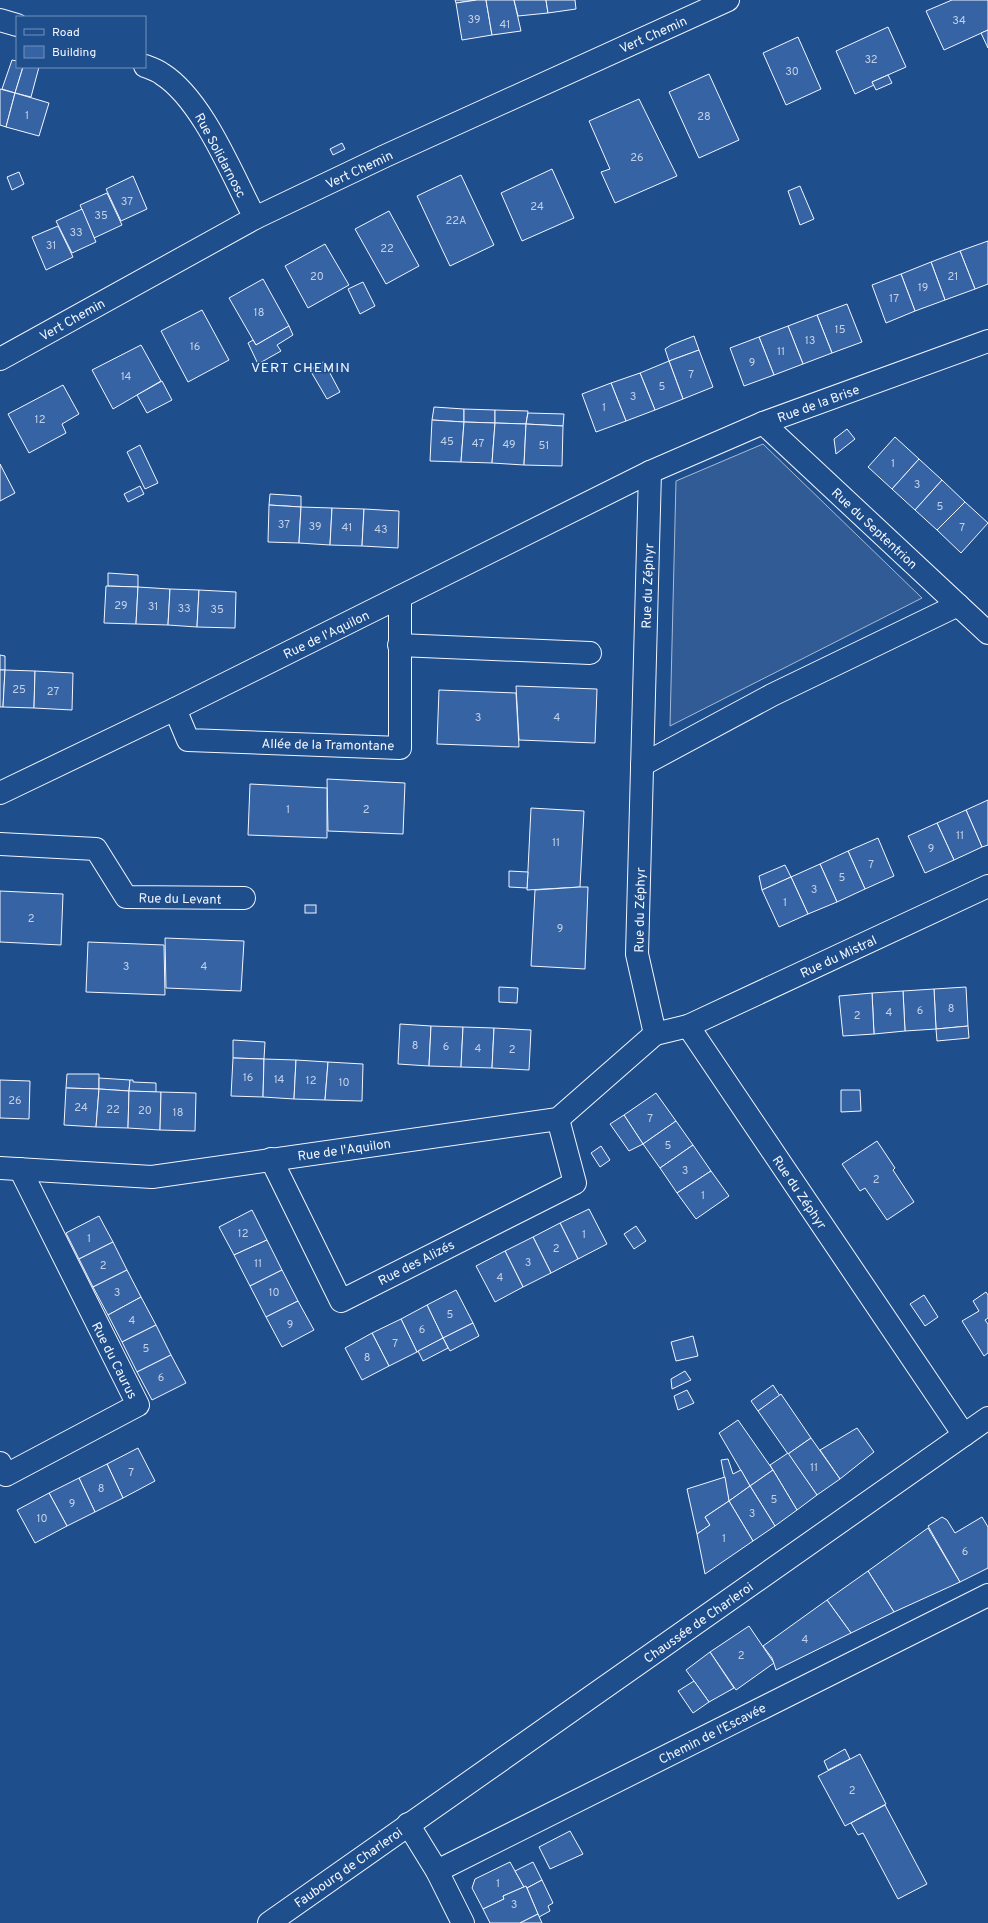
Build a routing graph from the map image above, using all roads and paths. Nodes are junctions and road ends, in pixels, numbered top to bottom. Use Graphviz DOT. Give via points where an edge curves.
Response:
graph roads {
  1 [pos="728,0"];
  2 [pos="0,20"];
  3 [pos="16,25"];
  4 [pos="146,66"];
  5 [pos="255,218"];
  6 [pos="988,341"];
  7 [pos="0,359"];
  8 [pos="763,423"];
  9 [pos="650,472"];
  10 [pos="400,597"];
  11 [pos="958,605"];
  12 [pos="988,633"];
  13 [pos="399,645"];
  14 [pos="590,652"];
  15 [pos="175,709"];
  16 [pos="642,765"];
  17 [pos="0,793"];
  18 [pos="0,844"];
  19 [pos="988,886"];
  20 [pos="244,898"];
  21 [pos="688,1026"];
  22 [pos="655,1034"];
  23 [pos="558,1119"];
  24 [pos="271,1160"];
  25 [pos="10,1169"];
  26 [pos="988,1418"];
  27 [pos="964,1435"];
  28 [pos="0,1463"];
  29 [pos="988,1595"];
  30 [pos="408,1824"];
  31 [pos="437,1871"];
  32 [pos="269,1923"];
  33 [pos="463,1923"];
  1 -- 5 [label="street, Vert Chemin"];
  2 -- 3 [label="street"];
  4 -- 5 [label="street, Rue Solidarnosc" via="162,74 187,96 201,114"];
  5 -- 7 [label="street, Vert Chemin"];
  6 -- 8 [label="street, Rue de la Brise"];
  8 -- 9 [label="street, Rue de la Brise"];
  8 -- 11 [label="street, Rue du Septentrion"];
  9 -- 10 [label="street, Rue de l'Aquilon"];
  9 -- 16 [label="street, Rue du Zéphyr"];
  10 -- 13 [label="street, Allée de la Tramontane"];
  10 -- 15 [label="street, Rue de l'Aquilon"];
  11 -- 12 [label="street, Rue du Septentrion"];
  11 -- 16 [label="street" via="772,695"];
  13 -- 14 [label="street"];
  13 -- 15 [label="street, Allée de la Tramontane" via="400,748 188,740"];
  15 -- 17 [label="street, Rue de l'Aquilon"];
  16 -- 22 [label="street, Rue du Zéphyr" via="637,954"];
  18 -- 20 [label="street, Rue du Levant" via="96,849 126,897"];
  19 -- 21 [label="street, Rue du Mistral"];
  21 -- 22 [label="street"];
  21 -- 27 [label="street, Rue du Zéphyr"];
  22 -- 23 [label="street"];
  23 -- 24 [label="street, Rue de l'Aquilon"];
  23 -- 24 [label="street, Rue des Alizés" via="574,1182 341,1301"];
  24 -- 25 [label="street, Rue de l'Aquilon" via="152,1177"];
  25 -- 28 [label="street, Rue du Caurus" via="138,1405 6,1475"];
  26 -- 27 [label="street, Chaussée de Charleroi"];
  27 -- 30 [label="street, Chaussée de Charleroi"];
  29 -- 31 [label="street, Chemin de l'Escavée"];
  30 -- 31 [label="street"];
  30 -- 32 [label="street, Faubourg de Charleroi"];
  31 -- 33 [label="street"];
}
